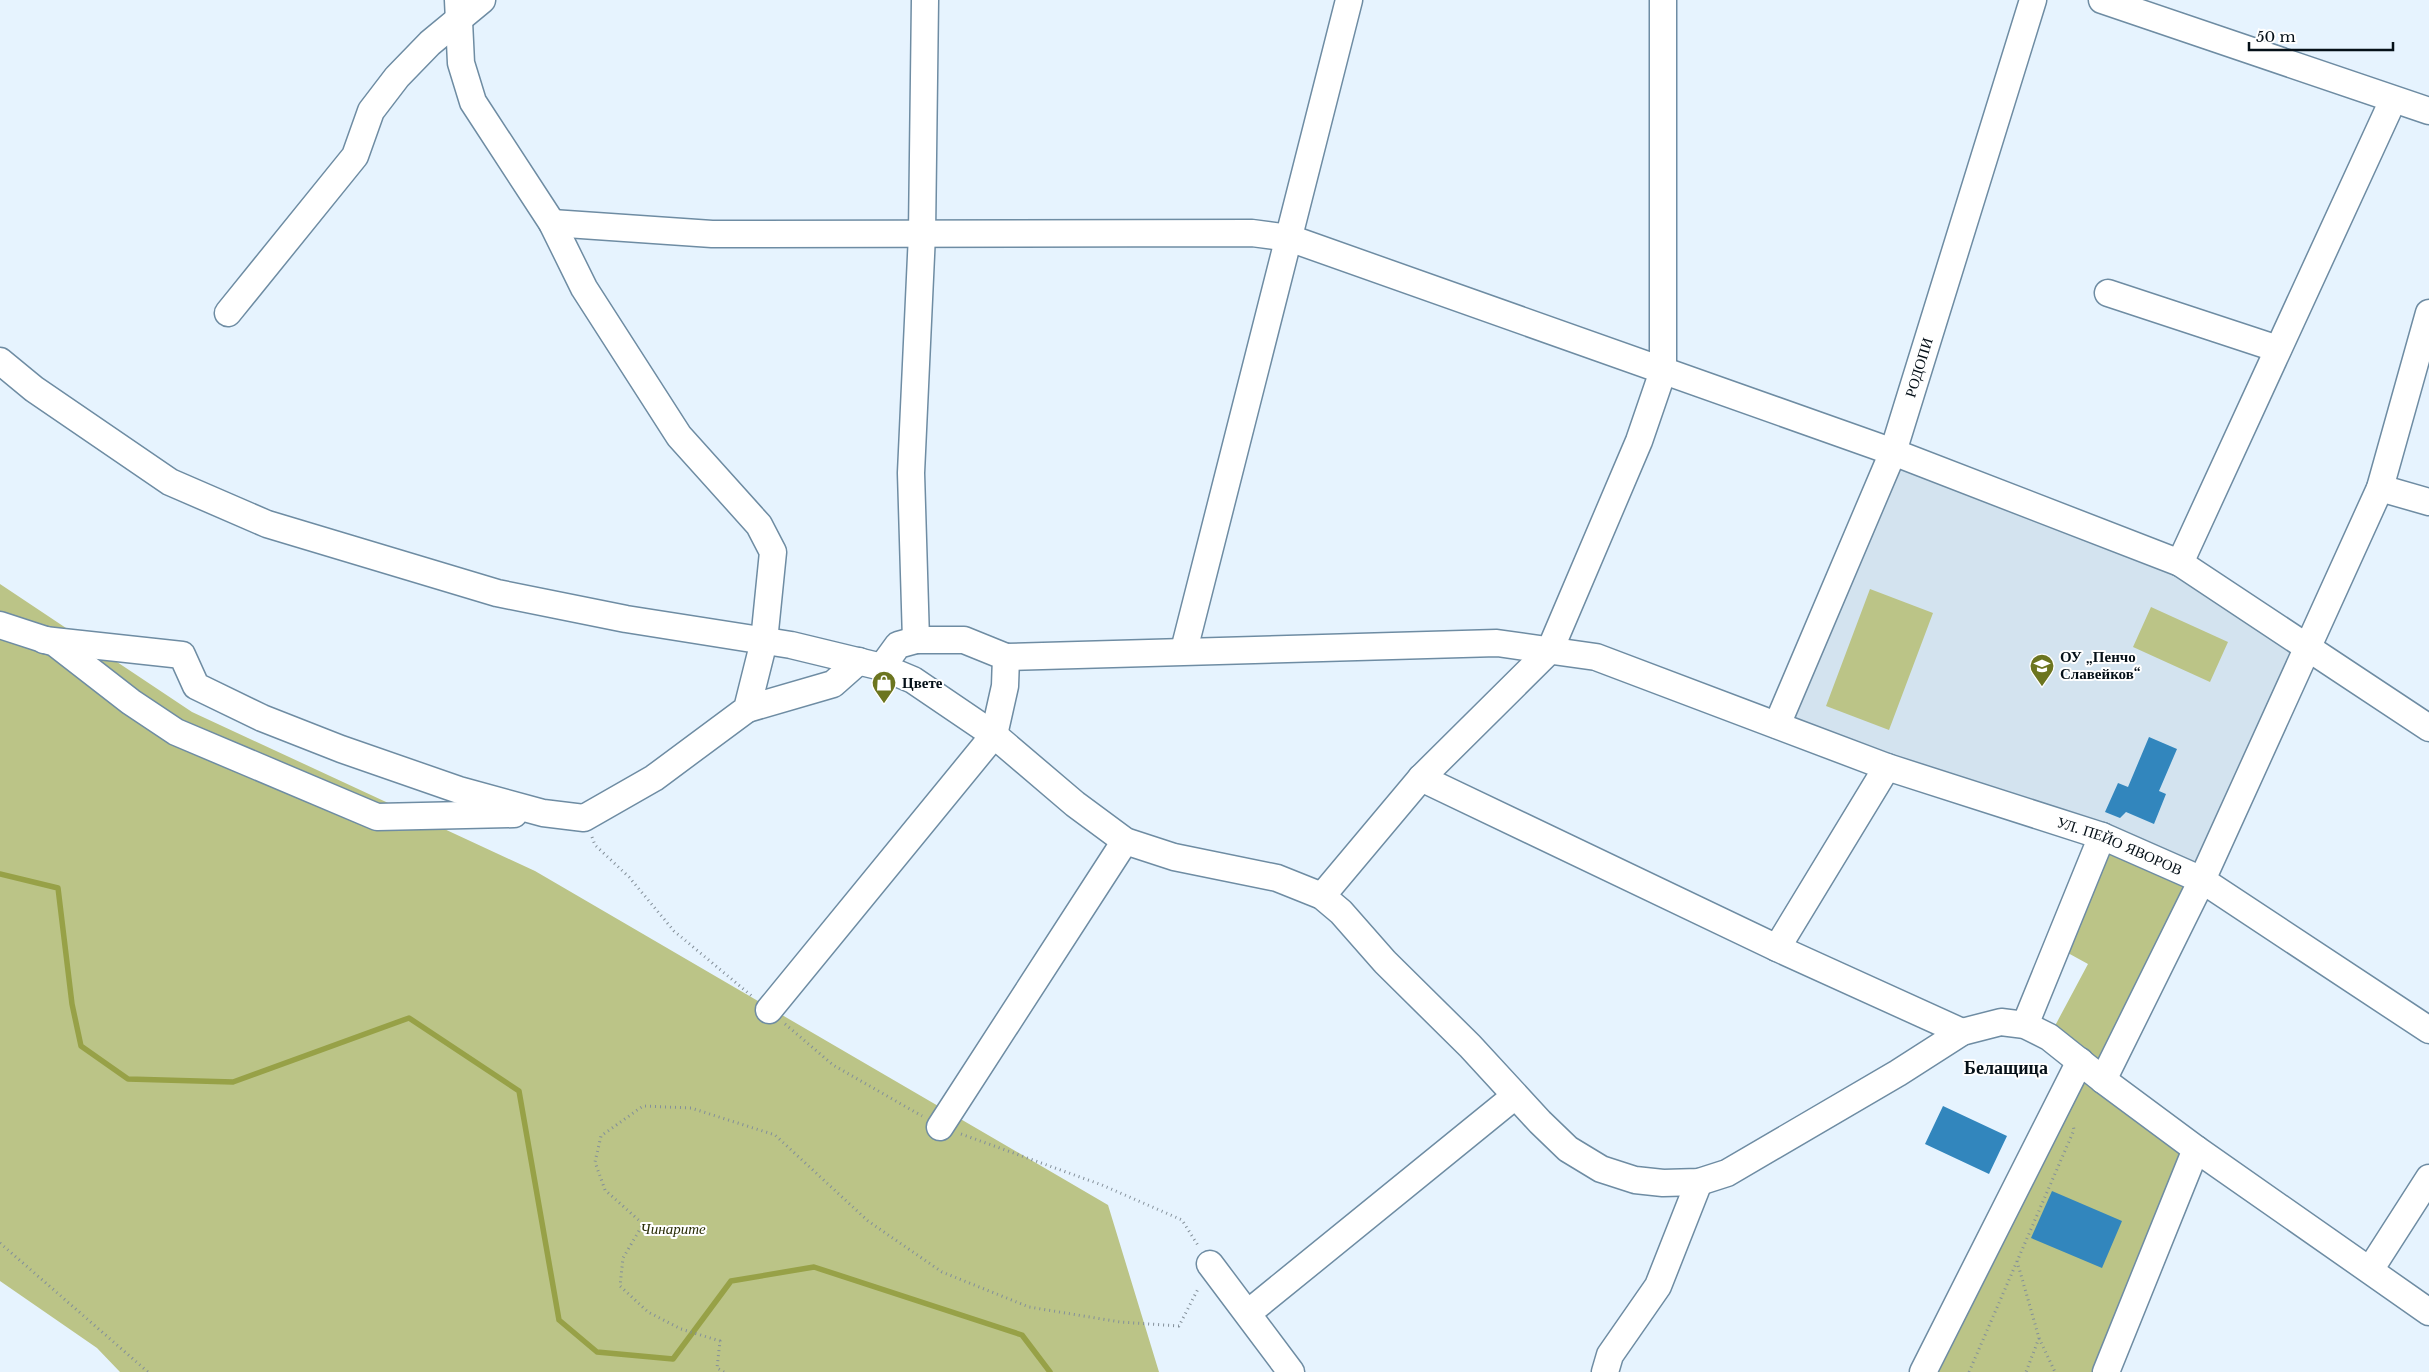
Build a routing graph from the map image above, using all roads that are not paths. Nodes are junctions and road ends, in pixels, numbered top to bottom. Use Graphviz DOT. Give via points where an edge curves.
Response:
graph roads {
  1 [pos="482,0"];
  2 [pos="925,0"];
  3 [pos="1349,0"];
  4 [pos="1663,0"];
  5 [pos="2033,0"];
  6 [pos="2102,0"];
  7 [pos="458,10"];
  8 [pos="2393,100"];
  9 [pos="2429,111"];
  10 [pos="552,223"];
  11 [pos="922,234"];
  12 [pos="1290,238"];
  13 [pos="2108,293"];
  14 [pos="228,313"];
  15 [pos="2429,313"];
  16 [pos="2278,349"];
  17 [pos="0,361"];
  18 [pos="1663,371"];
  19 [pos="1893,452"];
  20 [pos="2380,488"];
  21 [pos="2429,502"];
  22 [pos="2180,563"];
  23 [pos="0,625"];
  24 [pos="44,640"];
  25 [pos="916,640"];
  26 [pos="764,641"];
  27 [pos="2309,649"];
  28 [pos="1184,650"];
  29 [pos="1550,650"];
  30 [pos="1006,657"];
  31 [pos="871,664"];
  32 [pos="747,709"];
  33 [pos="1777,725"];
  34 [pos="2429,728"];
  35 [pos="994,735"];
  36 [pos="1887,768"];
  37 [pos="1421,778"];
  38 [pos="543,813"];
  39 [pos="2102,836"];
  40 [pos="1125,840"];
  41 [pos="2202,880"];
  42 [pos="1322,896"];
  43 [pos="1777,948"];
  44 [pos="769,1010"];
  45 [pos="2026,1025"];
  46 [pos="2429,1030"];
  47 [pos="1962,1032"];
  48 [pos="2080,1061"];
  49 [pos="2102,1080"];
  50 [pos="1515,1096"];
  51 [pos="940,1127"];
  52 [pos="2196,1148"];
  53 [pos="2429,1178"];
  54 [pos="1699,1182"];
  55 [pos="1210,1264"];
  56 [pos="2370,1270"];
  57 [pos="2429,1312"];
  58 [pos="1248,1313"];
  59 [pos="1291,1372"];
  60 [pos="1605,1372"];
  61 [pos="1923,1372"];
  62 [pos="2106,1372"];
  1 -- 7 [label="street"];
  2 -- 11 [label="street"];
  3 -- 12 [label="street"];
  4 -- 18 [label="street"];
  5 -- 19 [label="street, РОДОПИ"];
  6 -- 8 [label="street"];
  7 -- 10 [label="street" via="461,64 473,102"];
  7 -- 14 [label="street" via="396,77 371,112 355,156"];
  8 -- 9 [label="street"];
  8 -- 16 [label="street"];
  10 -- 11 [label="street" via="712,234"];
  10 -- 26 [label="street" via="584,288 679,436 763,532 773,552"];
  11 -- 12 [label="street" via="1252,234"];
  11 -- 25 [label="street" via="911,473"];
  12 -- 18 [label="street"];
  12 -- 28 [label="street"];
  13 -- 16 [label="street"];
  15 -- 20 [label="street"];
  16 -- 22 [label="street"];
  17 -- 26 [label="street" via="42,394 170,482 267,524 497,593 626,619"];
  18 -- 19 [label="street"];
  18 -- 29 [label="street" via="1639,441"];
  19 -- 22 [label="street"];
  19 -- 33 [label="street, РОДОПИ"];
  20 -- 21 [label="street"];
  20 -- 27 [label="street"];
  22 -- 27 [label="street"];
  23 -- 24 [label="street"];
  24 -- 38 [label="street" via="182,655 196,686 262,718 459,790"];
  24 -- 38 [label="street" via="55,643 176,732 377,817"];
  25 -- 30 [label="street" via="964,640"];
  25 -- 31 [label="street" via="898,645"];
  26 -- 31 [label="street"];
  26 -- 32 [label="street"];
  27 -- 34 [label="street"];
  27 -- 41 [label="street"];
  28 -- 29 [label="street, УЛ. ПЕЙО ЯВОРОВ" via="1497,643"];
  28 -- 30 [label="street, УЛ. ПЕЙО ЯВОРОВ"];
  29 -- 33 [label="street, УЛ. ПЕЙО ЯВОРОВ" via="1596,657"];
  29 -- 37 [label="street"];
  30 -- 35 [label="street" via="1005,686"];
  31 -- 32 [label="street" via="833,684"];
  31 -- 35 [label="street" via="913,680"];
  32 -- 38 [label="street" via="654,778 584,818"];
  33 -- 36 [label="street, УЛ. ПЕЙО ЯВОРОВ"];
  35 -- 40 [label="street" via="1075,804"];
  35 -- 44 [label="street"];
  36 -- 39 [label="street, УЛ. ПЕЙО ЯВОРОВ"];
  36 -- 43 [label="street"];
  37 -- 42 [label="street"];
  37 -- 43 [label="street"];
  39 -- 41 [label="street, УЛ. ПЕЙО ЯВОРОВ"];
  39 -- 45 [label="street"];
  40 -- 42 [label="street" via="1174,857 1277,878"];
  40 -- 51 [label="street"];
  41 -- 46 [label="street, УЛ. ПЕЙО ЯВОРОВ"];
  41 -- 49 [label="street"];
  42 -- 50 [label="street" via="1341,912"];
  43 -- 47 [label="street"];
  45 -- 47 [label="street" via="2001,1022"];
  45 -- 48 [label="street" via="2049,1037"];
  47 -- 54 [label="street" via="1750,1161 1728,1173"];
  48 -- 49 [label="street"];
  48 -- 61 [label="street"];
  49 -- 52 [label="street"];
  50 -- 54 [label="street" via="1568,1149 1601,1169 1635,1180 1663,1184"];
  50 -- 58 [label="street"];
  52 -- 56 [label="street"];
  52 -- 62 [label="street"];
  53 -- 56 [label="street"];
  54 -- 60 [label="street" via="1658,1286 1610,1355"];
  55 -- 58 [label="street"];
  56 -- 57 [label="street"];
  58 -- 59 [label="street"];
}
